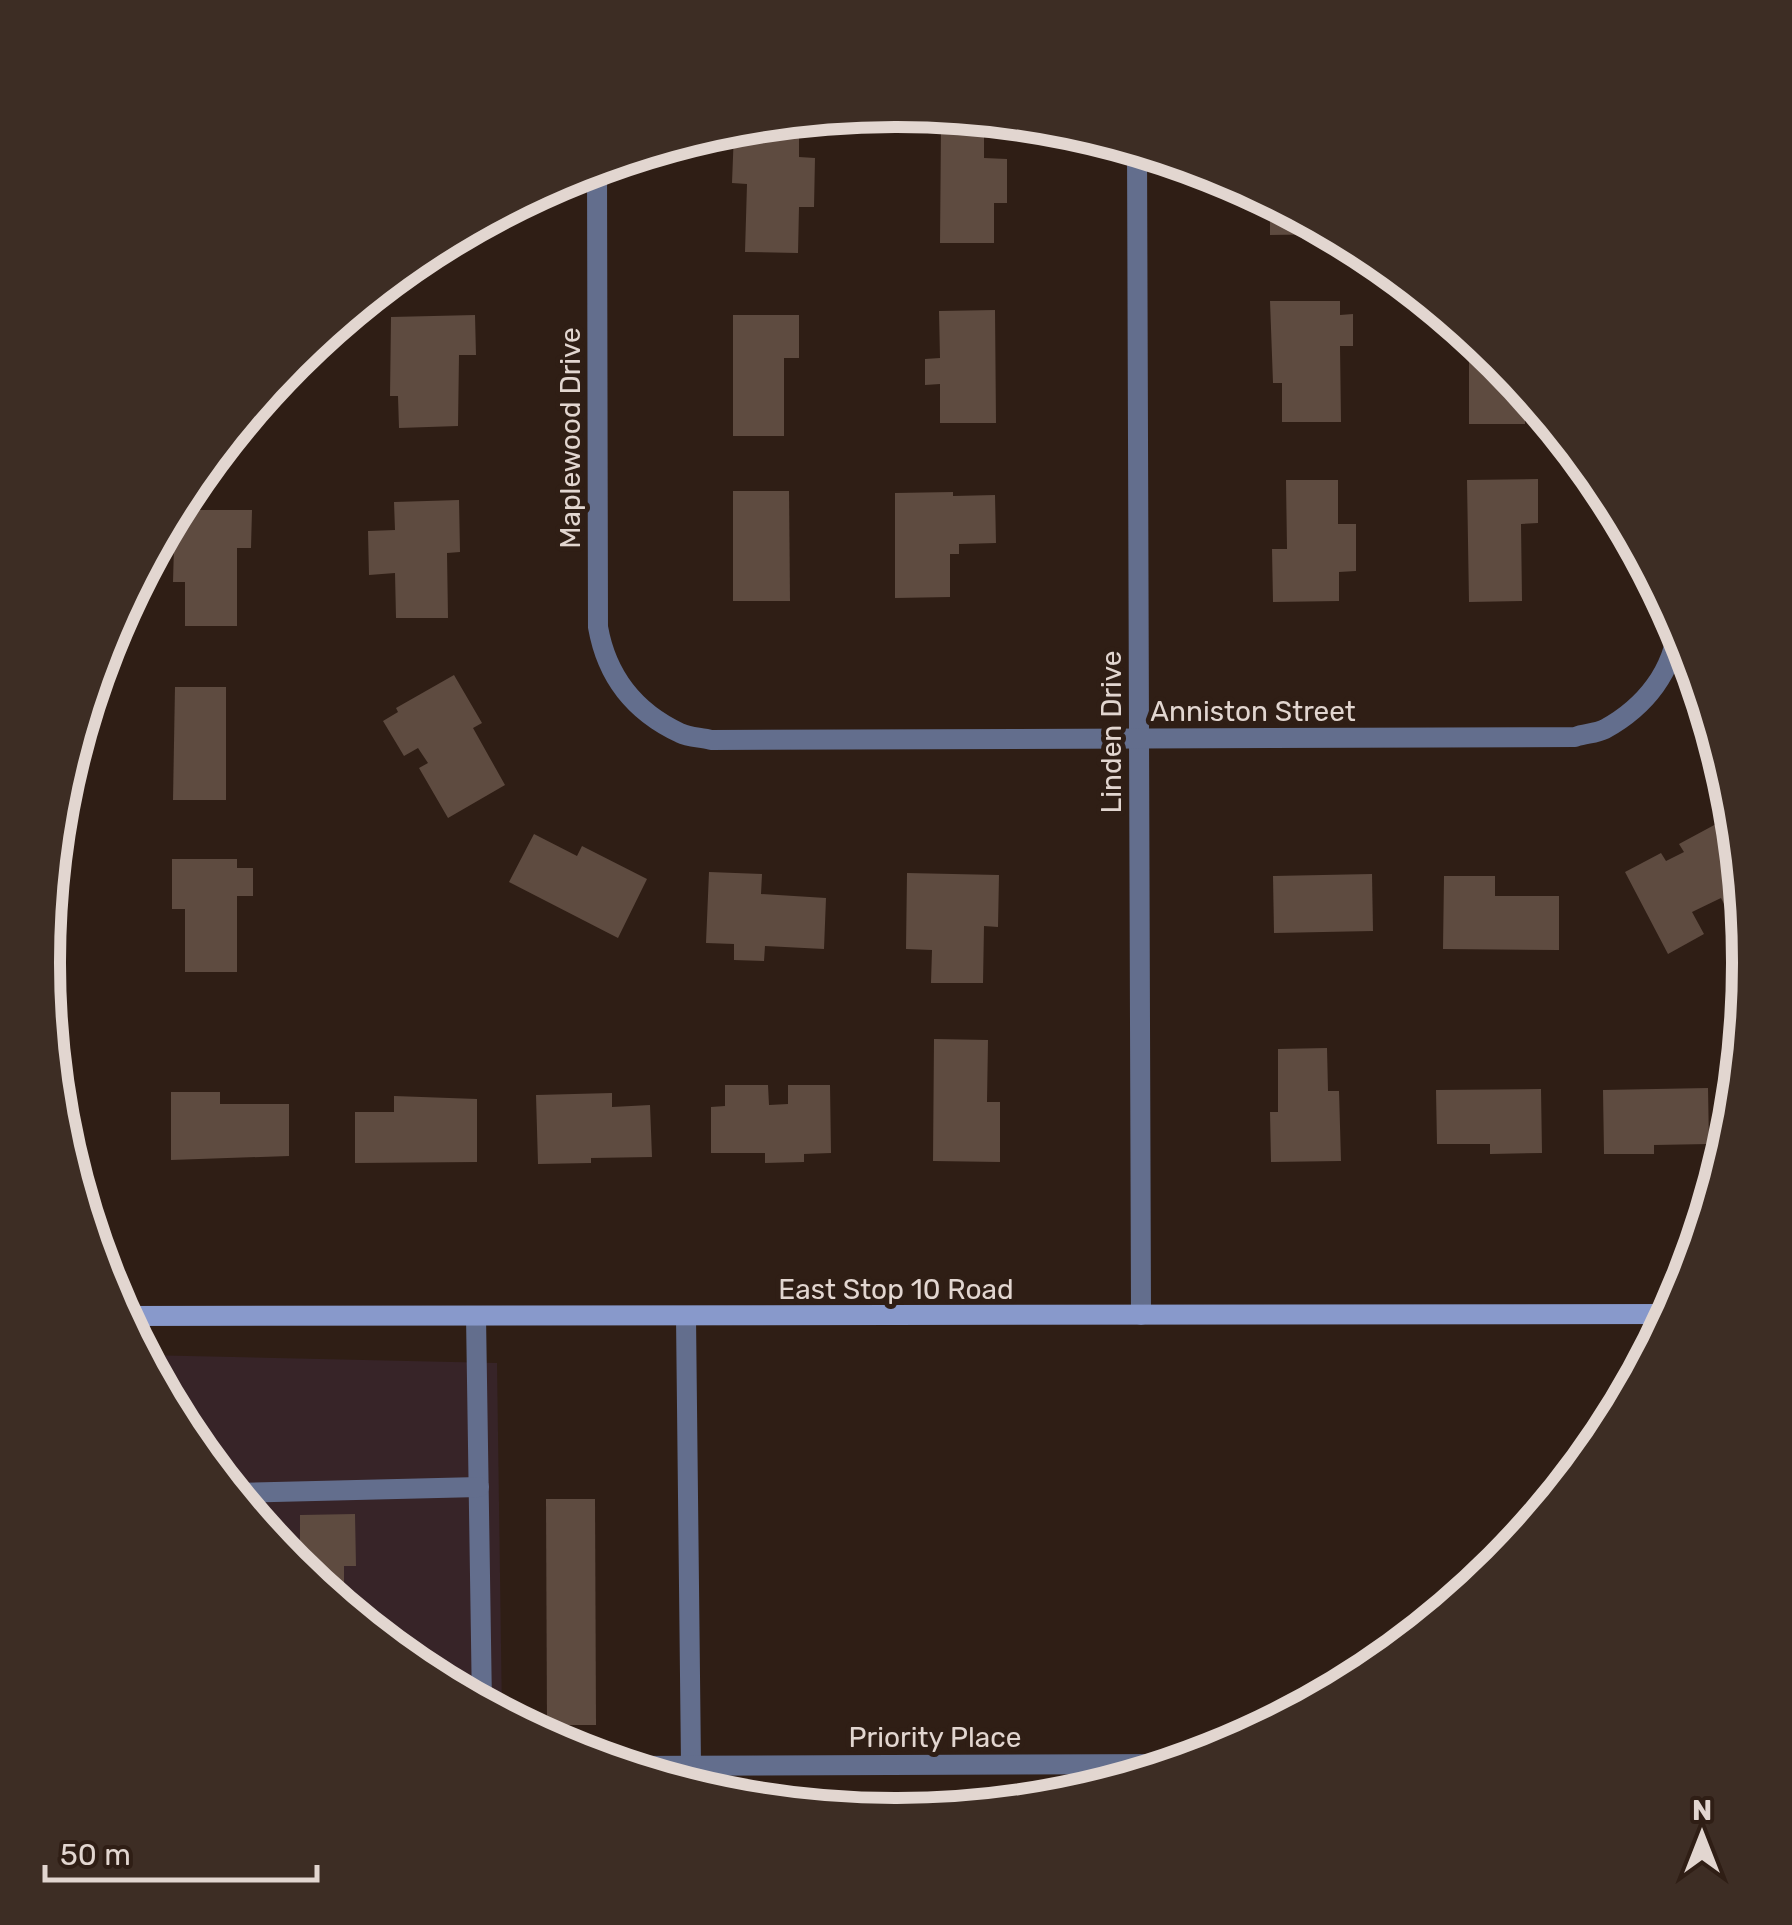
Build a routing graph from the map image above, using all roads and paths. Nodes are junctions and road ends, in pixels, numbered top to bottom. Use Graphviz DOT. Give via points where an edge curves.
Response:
graph roads {
  1 [pos="1138,163"];
  2 [pos="596,183"];
  3 [pos="1672,653"];
  4 [pos="632,701"];
  5 [pos="1138,738"];
  6 [pos="1654,1314"];
  7 [pos="139,1316"];
  8 [pos="476,1316"];
  9 [pos="686,1316"];
  10 [pos="1141,1316"];
  11 [pos="479,1487"];
  12 [pos="250,1493"];
  13 [pos="482,1688"];
  14 [pos="1132,1764"];
  15 [pos="665,1765"];
  16 [pos="691,1765"];
  1 -- 5 [label="street, Linden Drive"];
  2 -- 4 [label="street, Maplewood Drive" via="598,627 609,665"];
  3 -- 5 [label="street, Anniston Street" via="1636,708 1604,730 1575,737"];
  4 -- 5 [label="street, Anniston Street" via="663,726 711,740"];
  5 -- 10 [label="street, Linden Drive"];
  6 -- 10 [label="street, East Stop 10 Road"];
  7 -- 8 [label="street, East Stop 10 Road"];
  8 -- 9 [label="street, East Stop 10 Road"];
  8 -- 11 [label="street"];
  9 -- 10 [label="street, East Stop 10 Road"];
  9 -- 16 [label="street"];
  11 -- 12 [label="street"];
  11 -- 13 [label="street"];
  14 -- 16 [label="street, Priority Place"];
  15 -- 16 [label="street, Priority Place"];
}
